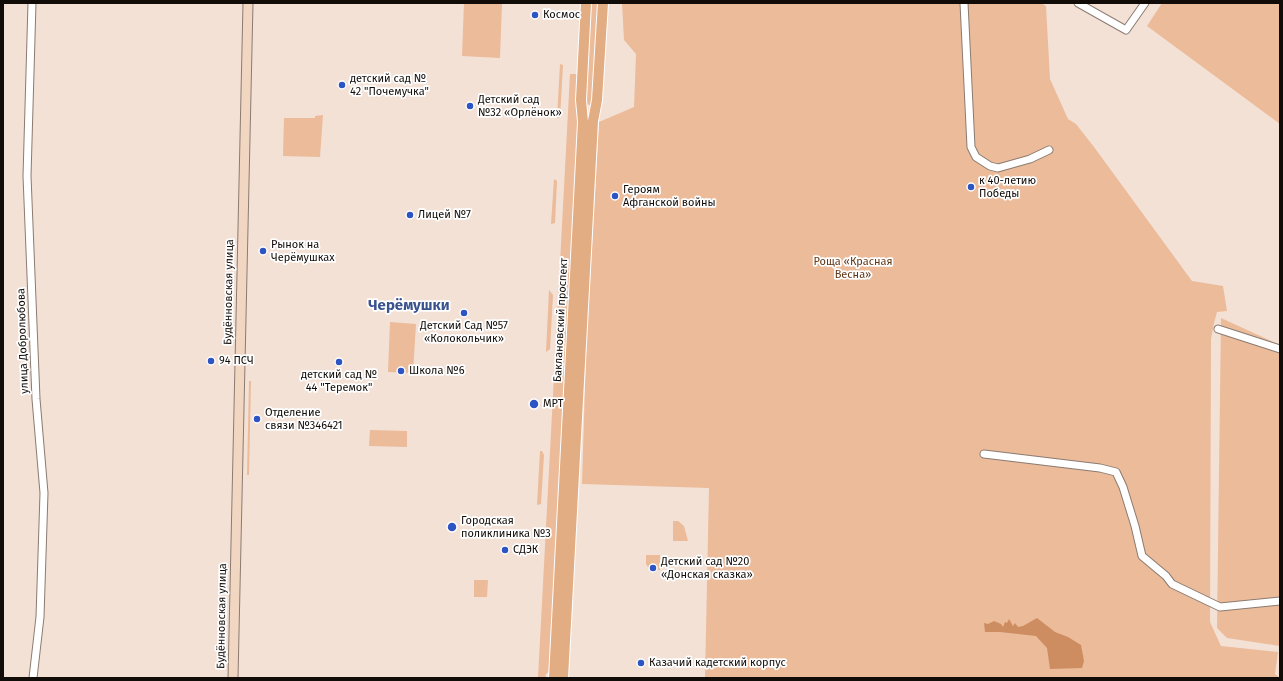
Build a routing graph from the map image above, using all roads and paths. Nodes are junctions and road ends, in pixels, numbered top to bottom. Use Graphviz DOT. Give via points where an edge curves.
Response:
graph roads {
  1 [pos="32,3"];
  2 [pos="248,3"];
  3 [pos="586,3"];
  4 [pos="604,3"];
  5 [pos="964,3"];
  6 [pos="1078,3"];
  7 [pos="1145,3"];
  8 [pos="583,108"];
  9 [pos="595,108"];
  10 [pos="1049,150"];
  11 [pos="1218,330"];
  12 [pos="1280,349"];
  13 [pos="984,454"];
  14 [pos="1280,601"];
  15 [pos="34,678"];
  16 [pos="233,678"];
  17 [pos="554,678"];
  18 [pos="563,678"];
  1 -- 15 [label="street, улица Добролюбова" via="27,176 36,399 44,493 40,617"];
  2 -- 16 [label="main road, Будённовская улица"];
  3 -- 8 [label="main road, Баклановский проспект" via="581,100"];
  4 -- 9 [label="main road, Баклановский проспект"];
  5 -- 10 [label="street" via="971,147 976,157 998,168 1030,159"];
  6 -- 7 [label="street" via="1126,30"];
  8 -- 9 [label="street"];
  8 -- 17 [label="main road, Баклановский проспект"];
  9 -- 18 [label="main road, Баклановский проспект"];
  11 -- 12 [label="street"];
  13 -- 14 [label="street" via="1116,472 1123,487 1142,556 1172,584 1220,607"];
}
